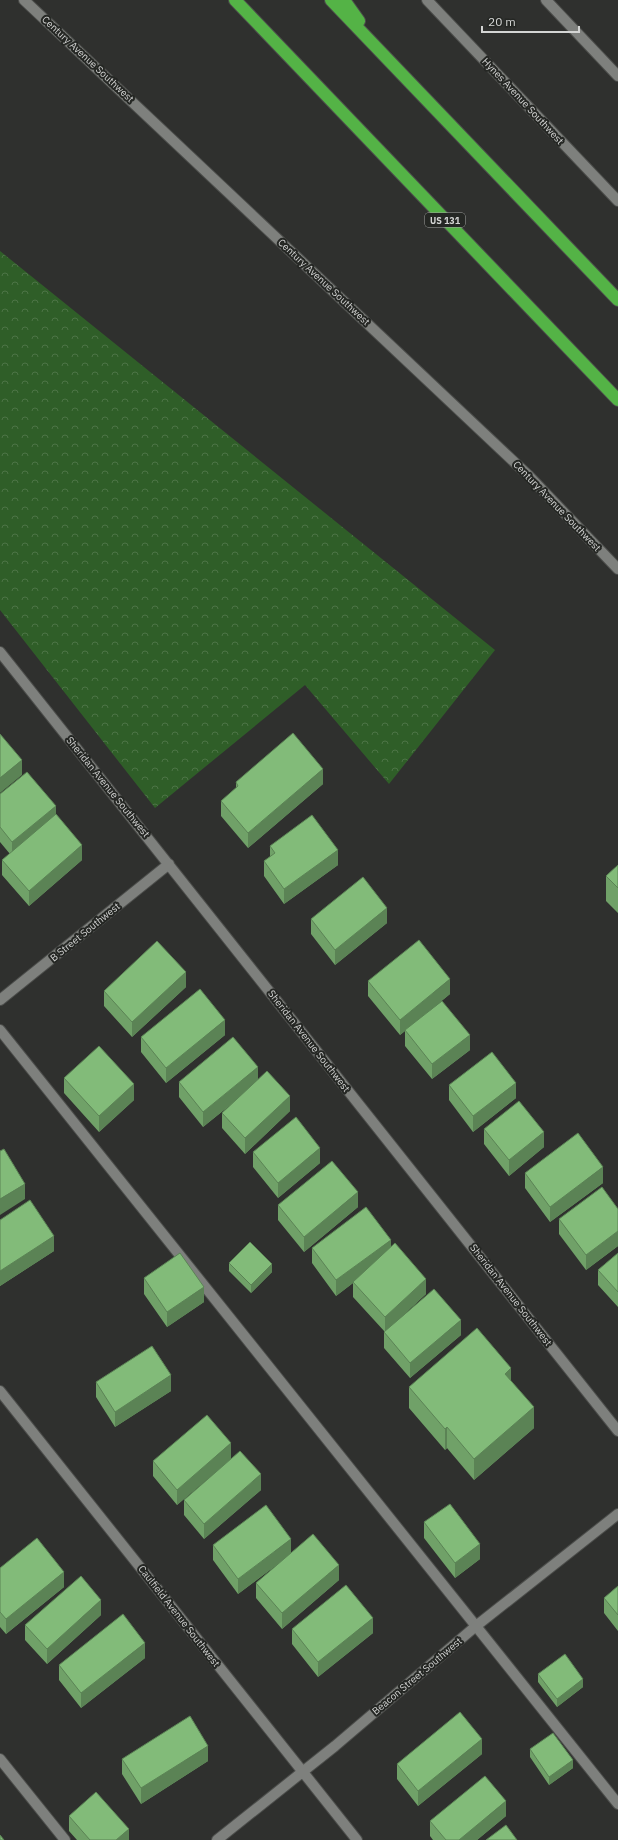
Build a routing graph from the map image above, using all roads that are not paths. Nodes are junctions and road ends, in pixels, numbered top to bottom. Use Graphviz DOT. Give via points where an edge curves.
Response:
graph roads {
  1 [pos="24,0"];
  2 [pos="235,0"];
  3 [pos="331,0"];
  4 [pos="344,0"];
  5 [pos="427,0"];
  6 [pos="546,0"];
  7 [pos="392,65"];
  8 [pos="618,76"];
  9 [pos="618,201"];
  10 [pos="618,300"];
  11 [pos="618,400"];
  12 [pos="618,569"];
  13 [pos="0,652"];
  14 [pos="169,864"];
  15 [pos="0,1000"];
  16 [pos="0,1030"];
  17 [pos="0,1391"];
  18 [pos="618,1431"];
  19 [pos="618,1514"];
  20 [pos="476,1626"];
  21 [pos="0,1759"];
  22 [pos="303,1772"];
  23 [pos="618,1804"];
  24 [pos="65,1840"];
  25 [pos="217,1840"];
  26 [pos="357,1840"];
  1 -- 12 [label="street, Century Avenue Southwest" via="522,469"];
  2 -- 11 [label="highway, US 131"];
  3 -- 7 [label="highway"];
  4 -- 7 [label="highway"];
  5 -- 9 [label="street, Hynes Avenue Southwest"];
  6 -- 8 [label="street"];
  7 -- 10 [label="highway"];
  13 -- 14 [label="street, Sheridan Avenue Southwest"];
  14 -- 15 [label="street, B Street Southwest"];
  14 -- 18 [label="street, Sheridan Avenue Southwest"];
  16 -- 20 [label="street"];
  17 -- 22 [label="street, Caulfield Avenue Southwest"];
  19 -- 20 [label="street, Beacon Street Southwest"];
  20 -- 22 [label="street, Beacon Street Southwest"];
  20 -- 23 [label="street"];
  21 -- 24 [label="street"];
  22 -- 25 [label="street, Beacon Street Southwest"];
  22 -- 26 [label="street, Caulfield Avenue Southwest"];
}
